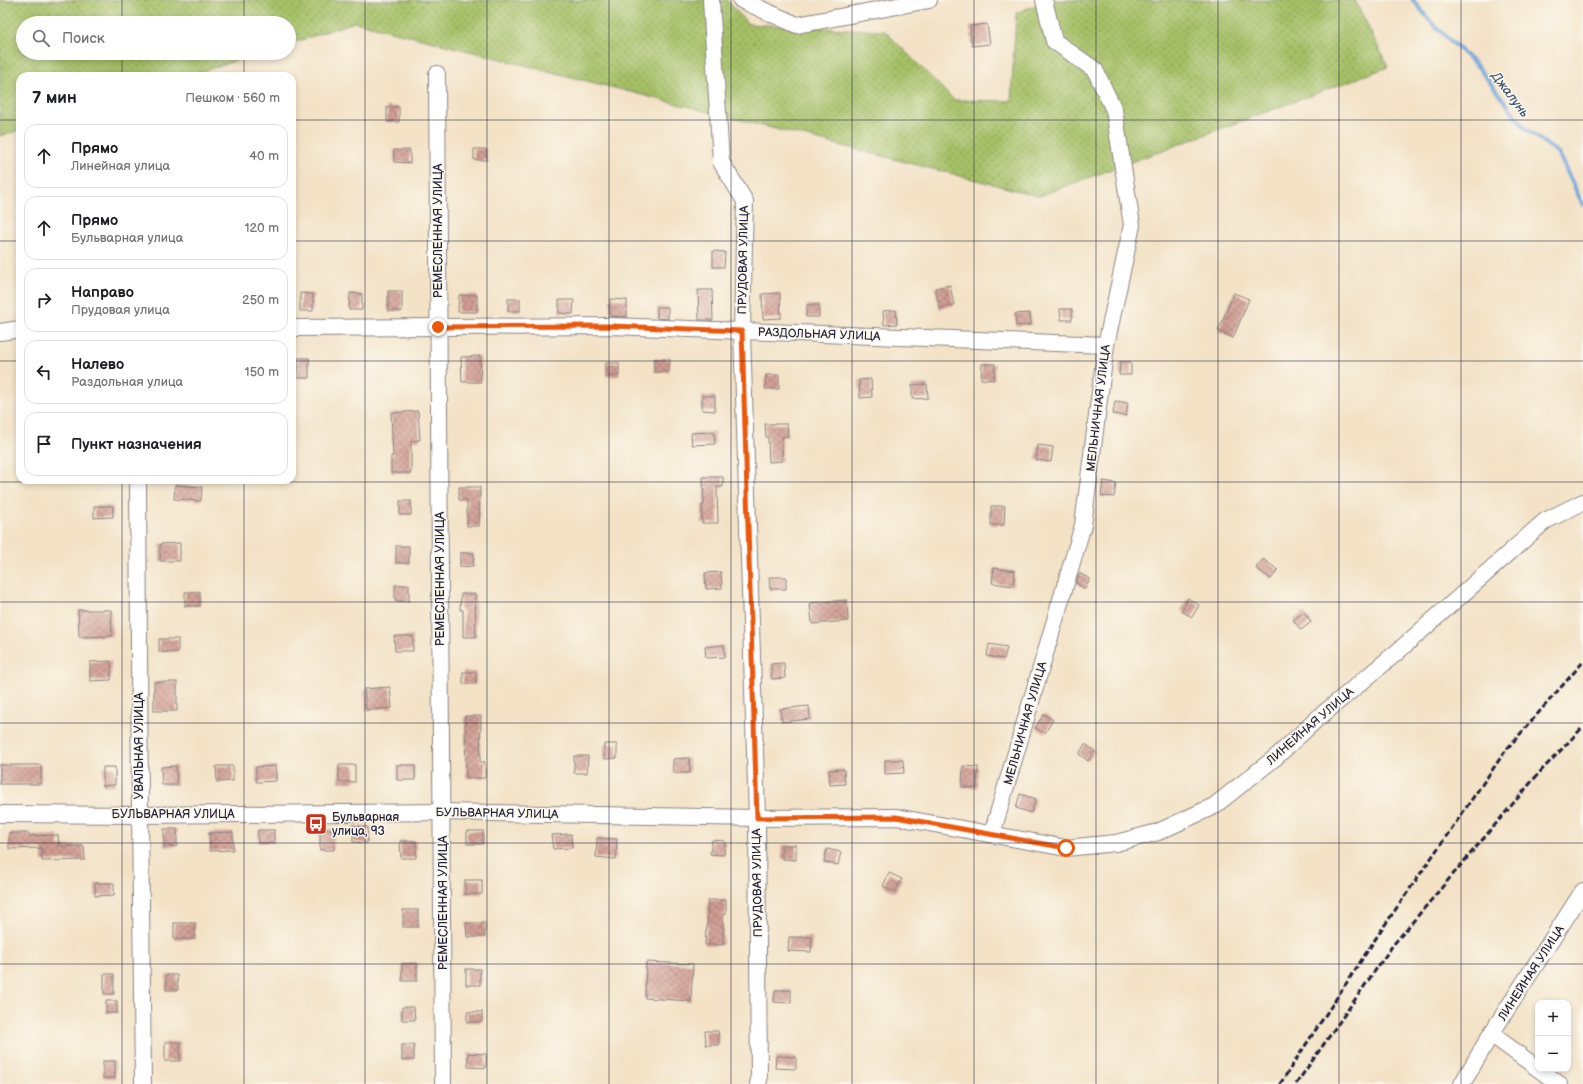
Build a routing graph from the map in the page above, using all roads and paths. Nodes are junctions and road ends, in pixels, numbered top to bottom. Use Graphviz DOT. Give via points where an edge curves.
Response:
graph roads {
  1 [pos="711,0"];
  2 [pos="741,0"];
  3 [pos="929,0"];
  4 [pos="1044,0"];
  5 [pos="437,74"];
  6 [pos="438,327"];
  7 [pos="296,328"];
  8 [pos="16,330"];
  9 [pos="742,331"];
  10 [pos="0,332"];
  11 [pos="1106,345"];
  12 [pos="138,484"];
  13 [pos="1583,502"];
  14 [pos="442,812"];
  15 [pos="0,814"];
  16 [pos="140,815"];
  17 [pos="757,818"];
  18 [pos="992,834"];
  19 [pos="1583,891"];
  20 [pos="1491,1034"];
  21 [pos="143,1084"];
  22 [pos="443,1084"];
  23 [pos="758,1084"];
  24 [pos="1462,1084"];
  25 [pos="1559,1084"];
  1 -- 9 [label="street, ПРУДОВАЯ УЛИЦА" via="721,162 746,202"];
  2 -- 3 [label="street" via="797,25"];
  4 -- 11 [label="street, МЕЛЬНИЧНАЯ УЛИЦА" via="1054,40 1095,70 1114,110 1132,225"];
  5 -- 6 [label="street, РЕМЕСЛЕННАЯ УЛИЦА"];
  6 -- 7 [label="street, РАЗДОЛЬНАЯ УЛИЦА"];
  6 -- 9 [label="street, РАЗДОЛЬНАЯ УЛИЦА" via="611,326"];
  6 -- 14 [label="street, РЕМЕСЛЕННАЯ УЛИЦА"];
  8 -- 10 [label="street"];
  9 -- 11 [label="street, РАЗДОЛЬНАЯ УЛИЦА"];
  9 -- 17 [label="street, ПРУДОВАЯ УЛИЦА"];
  11 -- 18 [label="street, МЕЛЬНИЧНАЯ УЛИЦА" via="1083,525"];
  12 -- 16 [label="street, УВАЛЬНАЯ УЛИЦА"];
  13 -- 18 [label="street, ЛИНЕЙНАЯ УЛИЦА" via="1545,521 1276,757 1214,806 1158,832 1116,843 1066,848"];
  14 -- 16 [label="street, БУЛЬВАРНАЯ УЛИЦА"];
  14 -- 17 [label="street, БУЛЬВАРНАЯ УЛИЦА"];
  14 -- 22 [label="street, РЕМЕСЛЕННАЯ УЛИЦА"];
  15 -- 16 [label="street, БУЛЬВАРНАЯ УЛИЦА"];
  16 -- 21 [label="street, УВАЛЬНАЯ УЛИЦА"];
  17 -- 18 [label="street, БУЛЬВАРНАЯ УЛИЦА" via="896,817"];
  17 -- 23 [label="street, ПРУДОВАЯ УЛИЦА"];
  19 -- 20 [label="street, ЛИНЕЙНАЯ УЛИЦА"];
  20 -- 24 [label="street, ЛИНЕЙНАЯ УЛИЦА"];
  20 -- 25 [label="street"];
}
